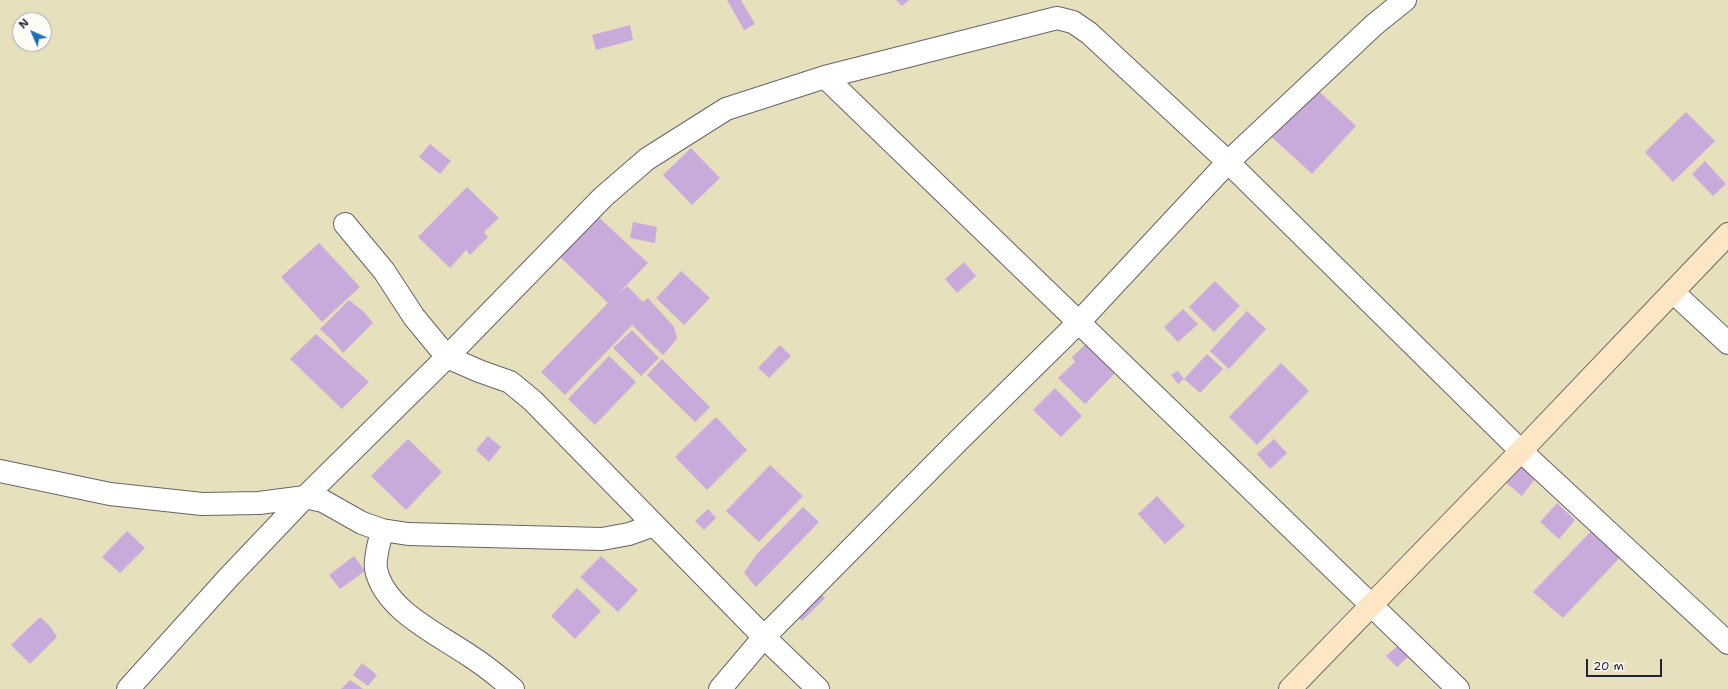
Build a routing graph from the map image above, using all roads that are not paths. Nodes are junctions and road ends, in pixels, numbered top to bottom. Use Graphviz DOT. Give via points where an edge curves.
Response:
graph roads {
  1 [pos="1405,0"];
  2 [pos="825,77"];
  3 [pos="1228,162"];
  4 [pos="345,224"];
  5 [pos="1728,234"];
  6 [pos="1674,292"];
  7 [pos="1079,322"];
  8 [pos="1728,343"];
  9 [pos="447,357"];
  10 [pos="1521,451"];
  11 [pos="0,471"];
  12 [pos="305,497"];
  13 [pos="654,525"];
  14 [pos="382,530"];
  15 [pos="1371,604"];
  16 [pos="764,637"];
  17 [pos="1728,643"];
  18 [pos="128,689"];
  19 [pos="512,689"];
  20 [pos="720,689"];
  21 [pos="818,689"];
  22 [pos="1290,689"];
  23 [pos="1458,689"];
  1 -- 3 [label="street" via="1374,25"];
  2 -- 3 [label="street" via="1057,18 1073,22 1089,33"];
  2 -- 7 [label="street"];
  2 -- 9 [label="street" via="726,109 647,159 603,197"];
  3 -- 7 [label="street"];
  3 -- 10 [label="street"];
  4 -- 9 [label="street" via="384,271 414,317"];
  5 -- 6 [label="street"];
  6 -- 8 [label="street"];
  6 -- 10 [label="street"];
  7 -- 15 [label="street"];
  7 -- 16 [label="street"];
  9 -- 12 [label="street"];
  9 -- 13 [label="street" via="510,382 533,401"];
  10 -- 15 [label="street"];
  10 -- 17 [label="street"];
  11 -- 12 [label="street" via="110,494 202,504 259,503"];
  12 -- 14 [label="street" via="323,501 362,523"];
  12 -- 18 [label="street"];
  13 -- 14 [label="street" via="629,534 602,539 408,534"];
  13 -- 16 [label="street"];
  14 -- 19 [label="street" via="376,567 381,586 391,599 434,635 467,653"];
  15 -- 22 [label="street"];
  15 -- 23 [label="street"];
  16 -- 20 [label="street"];
  16 -- 21 [label="street"];
}
